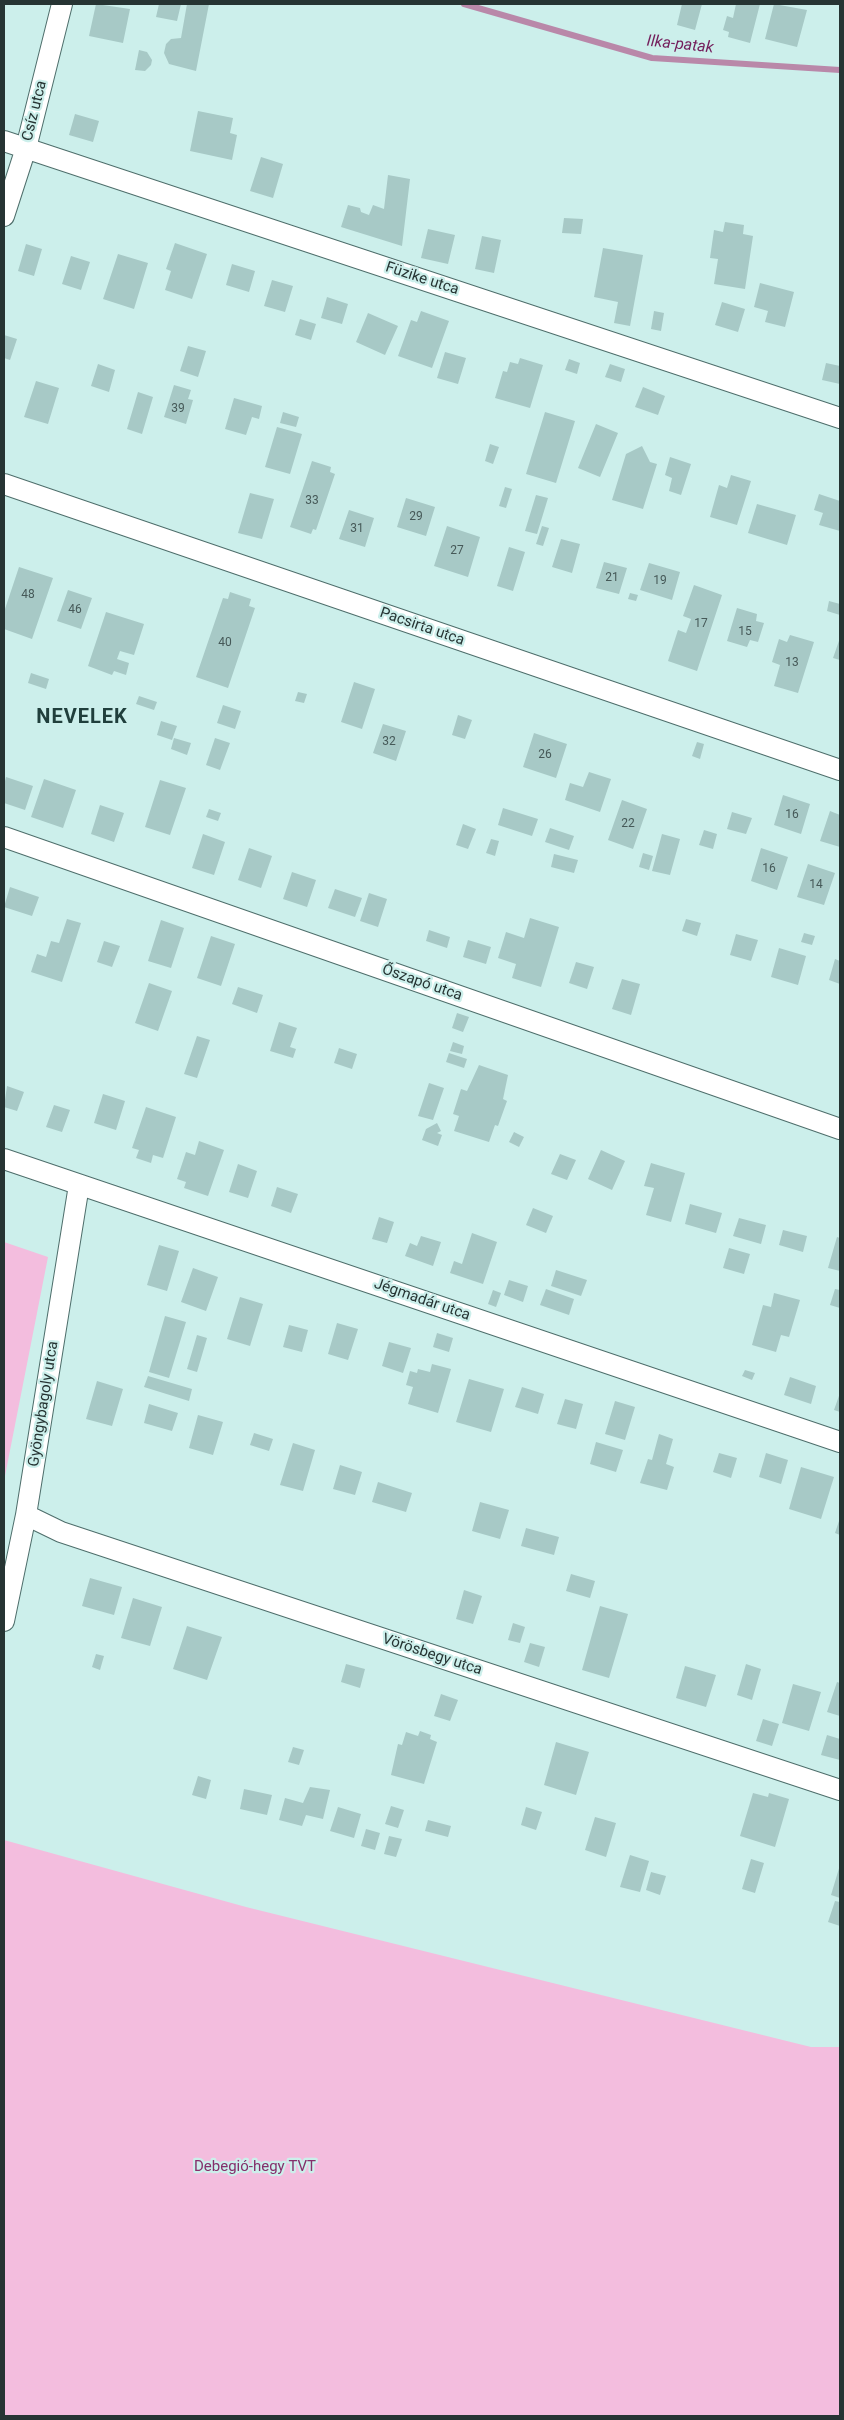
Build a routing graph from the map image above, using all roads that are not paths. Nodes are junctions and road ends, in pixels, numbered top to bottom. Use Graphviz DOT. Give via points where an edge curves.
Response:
graph roads {
  1 [pos="62,4"];
  2 [pos="4,141"];
  3 [pos="26,148"];
  4 [pos="4,216"];
  5 [pos="840,418"];
  6 [pos="4,484"];
  7 [pos="840,770"];
  8 [pos="4,837"];
  9 [pos="840,1129"];
  10 [pos="4,1159"];
  11 [pos="79,1185"];
  12 [pos="840,1442"];
  13 [pos="26,1515"];
  14 [pos="4,1621"];
  15 [pos="840,1790"];
  1 -- 3 [label="street, Csíz utca"];
  2 -- 3 [label="street, Füzike utca"];
  3 -- 4 [label="street, Csíz utca"];
  3 -- 5 [label="street, Füzike utca"];
  6 -- 7 [label="street, Pacsirta utca"];
  8 -- 9 [label="street, Őszapó utca"];
  10 -- 11 [label="street, Jégmadár utca"];
  11 -- 12 [label="street, Jégmadár utca"];
  11 -- 13 [label="street, Gyöngybagoly utca"];
  13 -- 14 [label="street, Gyöngybagoly utca"];
  13 -- 15 [label="street, Vörösbegy utca" via="61,1532"];
}
